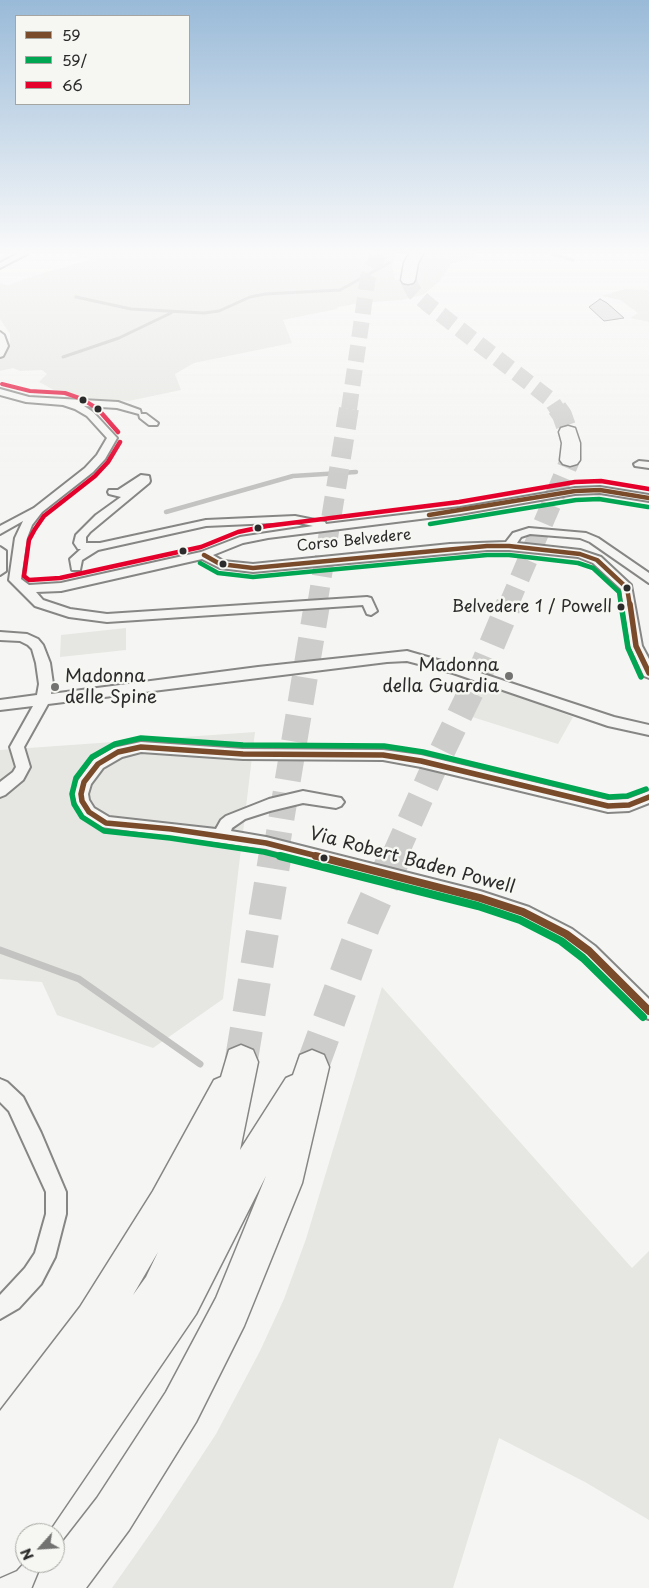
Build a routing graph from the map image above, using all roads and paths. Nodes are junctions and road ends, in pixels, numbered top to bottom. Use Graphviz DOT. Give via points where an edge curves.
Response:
graph roads {
  1 [pos="0,335"];
  2 [pos="0,354"];
  3 [pos="0,392"];
  4 [pos="64,402"];
  5 [pos="153,423"];
  6 [pos="568,432"];
  7 [pos="570,460"];
  8 [pos="112,492"];
  9 [pos="649,498"];
  10 [pos="38,510"];
  11 [pos="340,527"];
  12 [pos="1,530"];
  13 [pos="510,546"];
  14 [pos="100,547"];
  15 [pos="0,551"];
  16 [pos="204,556"];
  17 [pos="76,567"];
  18 [pos="0,572"];
  19 [pos="649,579"];
  20 [pos="26,588"];
  21 [pos="371,611"];
  22 [pos="0,636"];
  23 [pos="649,673"];
  24 [pos="43,700"];
  25 [pos="0,705"];
  26 [pos="649,730"];
  27 [pos="0,791"];
  28 [pos="649,797"];
  29 [pos="336,802"];
  30 [pos="220,836"];
  31 [pos="649,1011"];
  32 [pos="0,1089"];
  33 [pos="0,1308"];
  34 [pos="0,1448"];
  35 [pos="0,1501"];
  36 [pos="0,1554"];
  37 [pos="57,1588"];
  1 -- 2 [label="street" via="4,346"];
  3 -- 4 [label="street" via="29,400"];
  4 -- 5 [label="street" via="118,405"];
  4 -- 10 [label="street" via="90,414 112,438 89,470"];
  6 -- 7 [label="highway"];
  8 -- 14 [label="street" via="119,494 145,478 80,537 82,546"];
  9 -- 11 [label="street" via="600,490 575,491"];
  10 -- 12 [label="street"];
  10 -- 20 [label="street" via="21,538 15,580"];
  11 -- 14 [label="street" via="295,519 230,521 155,533"];
  11 -- 16 [label="street" via="240,540"];
  13 -- 16 [label="street, Corso Belvedere" via="450,548 252,568 220,564"];
  13 -- 19 [label="street" via="517,535 534,530 582,535"];
  13 -- 23 [label="street, Corso Belvedere" via="580,554 597,560 616,575 628,588 636,646"];
  14 -- 17 [label="street" via="76,559"];
  15 -- 18 [label="street"];
  16 -- 20 [label="street" via="61,587"];
  20 -- 21 [label="street" via="39,603 69,613 107,618 367,601"];
  22 -- 24 [label="street" via="22,637 38,648 45,672"];
  24 -- 25 [label="street"];
  24 -- 26 [label="street" via="407,656 604,719"];
  24 -- 27 [label="street" via="17,747 23,767 18,776"];
  28 -- 30 [label="street, Via Robert Baden Powell" via="629,805 608,806 421,761 383,755 243,754 141,747 104,760 92,770 82,788 85,807 93,817 106,823"];
  29 -- 30 [label="street, Via Robert Baden Powell" via="303,797 269,805 240,814 226,824"];
  30 -- 31 [label="street, Via Robert Baden Powell" via="328,858 523,912 566,934 589,951"];
  32 -- 33 [label="street" via="16,1104 56,1192 56,1214 44,1257 33,1276"];
  34 -- 35 [label="highway" via="94,1321 166,1204 241,1062 216,1178 160,1291 90,1389"];
  36 -- 37 [label="highway" via="26,1524 182,1300 247,1173 312,1067 283,1183 230,1312 182,1407 113,1514"];
}
